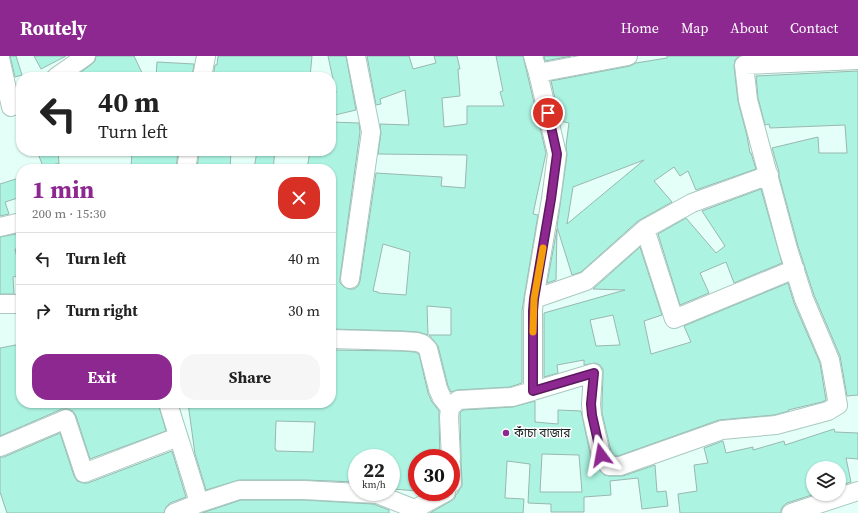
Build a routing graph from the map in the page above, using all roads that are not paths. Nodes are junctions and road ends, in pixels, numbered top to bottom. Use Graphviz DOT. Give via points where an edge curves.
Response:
graph roads {
  1 [pos="86,56"];
  2 [pos="206,56"];
  3 [pos="356,56"];
  4 [pos="628,56"];
  5 [pos="0,58"];
  6 [pos="858,60"];
  7 [pos="744,61"];
  8 [pos="536,64"];
  9 [pos="63,72"];
  10 [pos="203,72"];
  11 [pos="11,106"];
  12 [pos="768,175"];
  13 [pos="16,223"];
  14 [pos="0,227"];
  15 [pos="645,229"];
  16 [pos="794,269"];
  17 [pos="350,279"];
  18 [pos="534,299"];
  19 [pos="0,304"];
  20 [pos="16,304"];
  21 [pos="336,339"];
  22 [pos="533,391"];
  23 [pos="169,408"];
  24 [pos="450,408"];
  25 [pos="178,437"];
  26 [pos="0,447"];
  27 [pos="451,449"];
  28 [pos="858,491"];
  29 [pos="431,501"];
  30 [pos="199,503"];
  31 [pos="414,511"];
  32 [pos="174,513"];
  33 [pos="791,513"];
  1 -- 9 [label="street"];
  2 -- 10 [label="street"];
  3 -- 17 [label="street" via="371,132"];
  4 -- 8 [label="street"];
  5 -- 11 [label="street"];
  6 -- 7 [label="street"];
  7 -- 12 [label="street" via="748,100"];
  8 -- 18 [label="street" via="557,154"];
  12 -- 15 [label="street" via="692,203"];
  12 -- 16 [label="street"];
  13 -- 14 [label="street"];
  15 -- 16 [label="street" via="674,319"];
  15 -- 18 [label="street" via="586,281"];
  16 -- 22 [label="street" via="830,360 838,405 828,411 776,425 722,430 620,466 608,466 601,455 592,415 594,373"];
  18 -- 22 [label="street"];
  19 -- 20 [label="street"];
  21 -- 24 [label="street" via="423,344 428,349 438,389"];
  22 -- 24 [label="street" via="512,397 458,400"];
  23 -- 25 [label="street"];
  24 -- 27 [label="street"];
  25 -- 26 [label="street" via="84,473 66,419"];
  25 -- 30 [label="street"];
  28 -- 33 [label="street"];
  29 -- 31 [label="street"];
  30 -- 31 [label="street" via="239,490 304,490 377,494"];
  30 -- 32 [label="street"];
}
